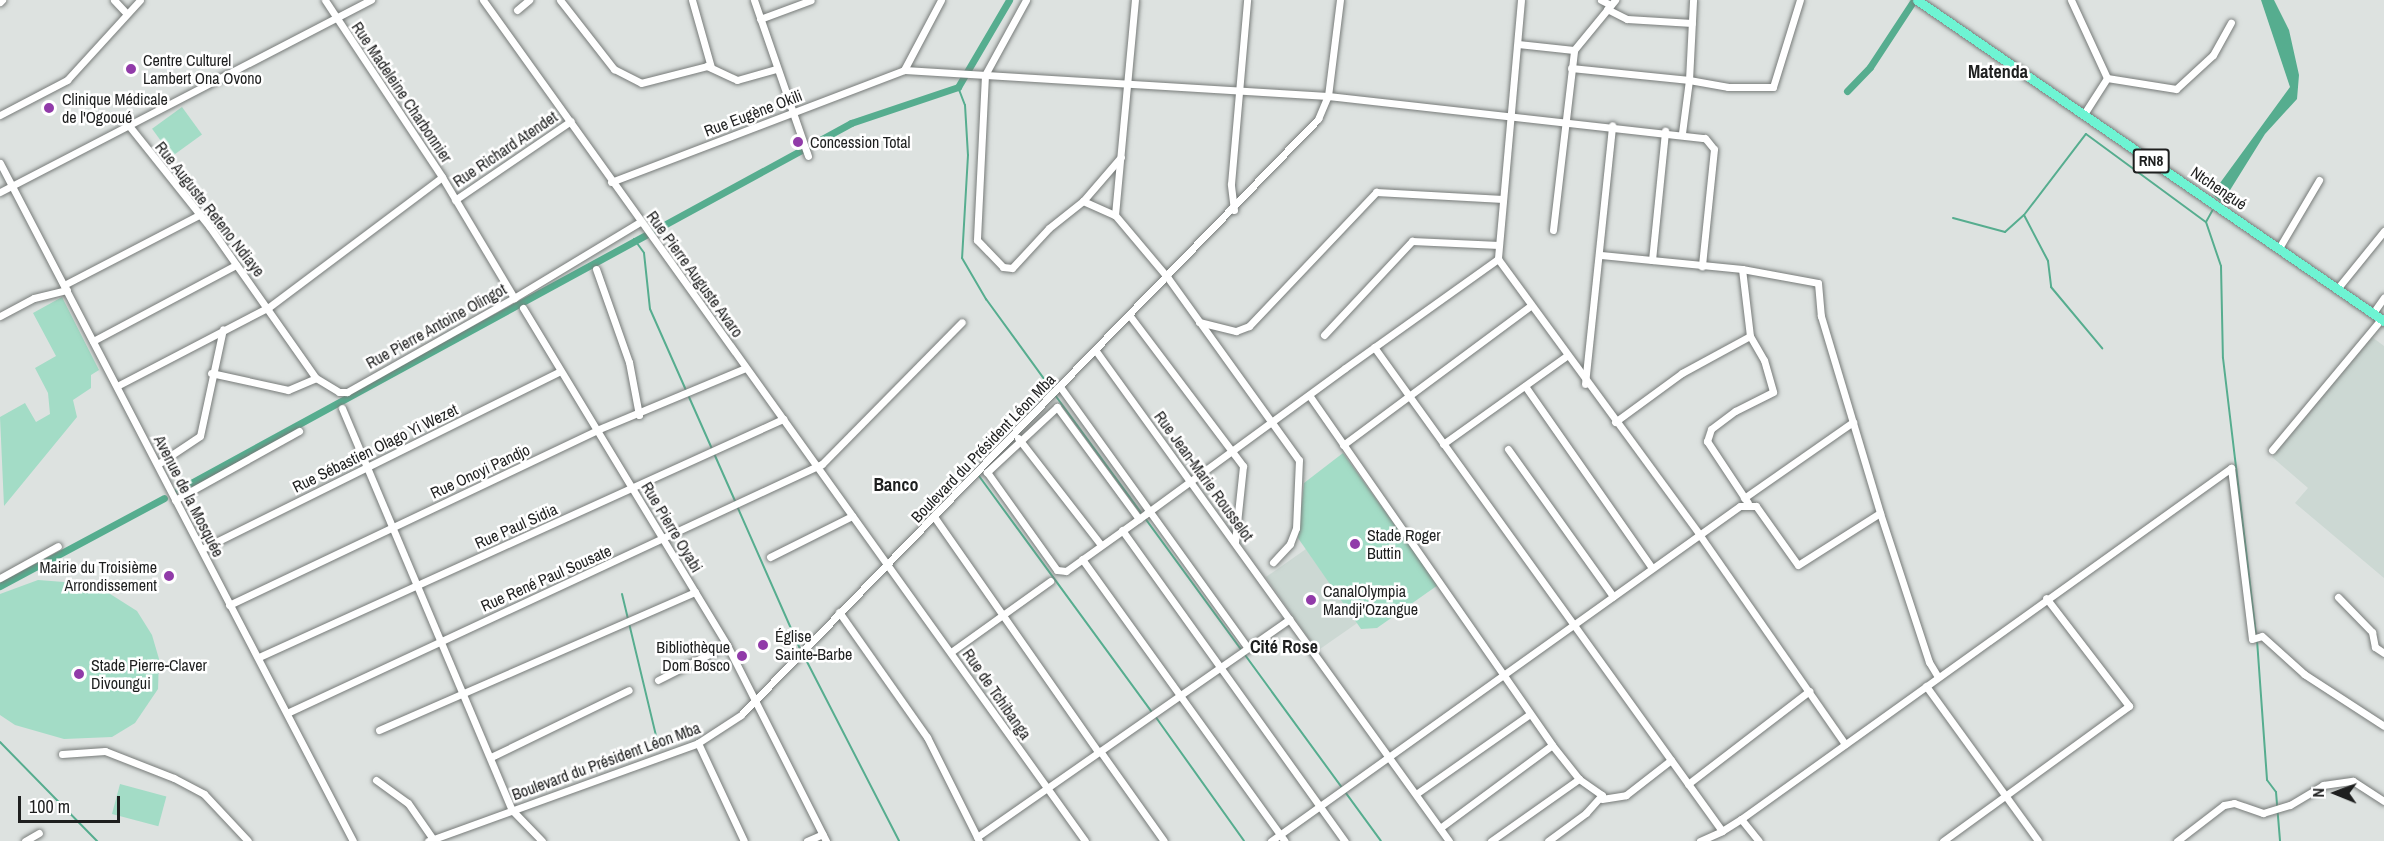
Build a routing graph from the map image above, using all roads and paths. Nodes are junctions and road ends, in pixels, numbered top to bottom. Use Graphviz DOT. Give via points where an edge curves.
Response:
graph roads {
  1 [pos="114,0"];
  2 [pos="140,0"];
  3 [pos="325,0"];
  4 [pos="371,0"];
  5 [pos="483,0"];
  6 [pos="528,0"];
  7 [pos="560,0"];
  8 [pos="692,0"];
  9 [pos="754,0"];
  10 [pos="811,0"];
  11 [pos="941,0"];
  12 [pos="1026,0"];
  13 [pos="1135,0"];
  14 [pos="1247,0"];
  15 [pos="1340,0"];
  16 [pos="1521,0"];
  17 [pos="1601,0"];
  18 [pos="1693,0"];
  19 [pos="1800,0"];
  20 [pos="1917,0"];
  21 [pos="2071,0"];
  22 [pos="1611,4"];
  23 [pos="517,10"];
  24 [pos="126,13"];
  25 [pos="336,18"];
  26 [pos="760,19"];
  27 [pos="1692,23"];
  28 [pos="2231,23"];
  29 [pos="1518,44"];
  30 [pos="1574,50"];
  31 [pos="711,67"];
  32 [pos="1571,68"];
  33 [pos="776,69"];
  34 [pos="904,70"];
  35 [pos="981,75"];
  36 [pos="2107,78"];
  37 [pos="1689,80"];
  38 [pos="1128,85"];
  39 [pos="1239,92"];
  40 [pos="1328,96"];
  41 [pos="790,112"];
  42 [pos="2085,114"];
  43 [pos="1510,115"];
  44 [pos="0,116"];
  45 [pos="571,121"];
  46 [pos="1564,121"];
  47 [pos="1612,124"];
  48 [pos="129,127"];
  49 [pos="1665,130"];
  50 [pos="1682,133"];
  51 [pos="808,156"];
  52 [pos="1121,157"];
  53 [pos="0,163"];
  54 [pos="442,177"];
  55 [pos="2319,180"];
  56 [pos="611,182"];
  57 [pos="12,186"];
  58 [pos="0,192"];
  59 [pos="1503,199"];
  60 [pos="455,200"];
  61 [pos="1083,201"];
  62 [pos="1234,210"];
  63 [pos="1115,215"];
  64 [pos="197,216"];
  65 [pos="642,225"];
  66 [pos="1553,230"];
  67 [pos="2384,231"];
  68 [pos="1499,245"];
  69 [pos="2278,248"];
  70 [pos="1601,255"];
  71 [pos="1498,259"];
  72 [pos="1652,260"];
  73 [pos="237,265"];
  74 [pos="1702,266"];
  75 [pos="596,269"];
  76 [pos="1742,269"];
  77 [pos="1168,278"];
  78 [pos="66,288"];
  79 [pos="2337,289"];
  80 [pos="2384,297"];
  81 [pos="514,298"];
  82 [pos="1530,306"];
  83 [pos="269,307"];
  84 [pos="523,308"];
  85 [pos="2380,313"];
  86 [pos="0,316"];
  87 [pos="1130,316"];
  88 [pos="962,322"];
  89 [pos="1199,322"];
  90 [pos="223,329"];
  91 [pos="1324,336"];
  92 [pos="1750,336"];
  93 [pos="93,341"];
  94 [pos="1374,347"];
  95 [pos="1096,351"];
  96 [pos="1565,357"];
  97 [pos="746,368"];
  98 [pos="560,371"];
  99 [pos="211,373"];
  100 [pos="316,378"];
  101 [pos="1585,384"];
  102 [pos="117,386"];
  103 [pos="1525,386"];
  104 [pos="1060,389"];
  105 [pos="1309,395"];
  106 [pos="1406,395"];
  107 [pos="342,408"];
  108 [pos="639,415"];
  109 [pos="783,419"];
  110 [pos="1271,422"];
  111 [pos="1615,422"];
  112 [pos="1853,422"];
  113 [pos="597,430"];
  114 [pos="299,431"];
  115 [pos="1018,438"];
  116 [pos="1344,444"];
  117 [pos="1443,444"];
  118 [pos="1508,449"];
  119 [pos="2272,450"];
  120 [pos="1232,451"];
  121 [pos="158,464"];
  122 [pos="369,466"];
  123 [pos="816,467"];
  124 [pos="1191,480"];
  125 [pos="634,489"];
  126 [pos="175,499"];
  127 [pos="1746,500"];
  128 [pos="1880,513"];
  129 [pos="1145,515"];
  130 [pos="852,516"];
  131 [pos="935,518"];
  132 [pos="394,527"];
  133 [pos="1122,530"];
  134 [pos="1699,534"];
  135 [pos="665,539"];
  136 [pos="1235,543"];
  137 [pos="1101,545"];
  138 [pos="58,546"];
  139 [pos="202,549"];
  140 [pos="770,557"];
  141 [pos="1082,559"];
  142 [pos="1273,562"];
  143 [pos="888,563"];
  144 [pos="1652,568"];
  145 [pos="0,578"];
  146 [pos="1050,581"];
  147 [pos="418,584"];
  148 [pos="695,592"];
  149 [pos="1613,596"];
  150 [pos="2338,597"];
  151 [pos="2046,598"];
  152 [pos="229,605"];
  153 [pos="839,612"];
  154 [pos="1002,616"];
  155 [pos="1289,619"];
  156 [pos="1573,626"];
  157 [pos="443,639"];
  158 [pos="728,645"];
  159 [pos="1244,649"];
  160 [pos="951,652"];
  161 [pos="2384,653"];
  162 [pos="259,657"];
  163 [pos="1217,666"];
  164 [pos="1505,673"];
  165 [pos="1938,677"];
  166 [pos="658,680"];
  167 [pos="1926,686"];
  168 [pos="629,690"];
  169 [pos="1809,692"];
  170 [pos="464,693"];
  171 [pos="1178,693"];
  172 [pos="757,700"];
  173 [pos="287,713"];
  174 [pos="1530,714"];
  175 [pos="2384,726"];
  176 [pos="379,730"];
  177 [pos="698,743"];
  178 [pos="1845,744"];
  179 [pos="1552,745"];
  180 [pos="1099,751"];
  181 [pos="62,754"];
  182 [pos="1389,756"];
  183 [pos="491,757"];
  184 [pos="1671,760"];
  185 [pos="1578,779"];
  186 [pos="376,780"];
  187 [pos="1688,784"];
  188 [pos="1046,788"];
  189 [pos="1416,794"];
  190 [pos="2006,795"];
  191 [pos="1602,799"];
  192 [pos="2384,801"];
  193 [pos="1320,806"];
  194 [pos="512,810"];
  195 [pos="1741,819"];
  196 [pos="1440,828"];
  197 [pos="1722,831"];
  198 [pos="39,833"];
  199 [pos="825,838"];
  200 [pos="1283,838"];
  201 [pos="436,839"];
  202 [pos="978,839"];
  203 [pos="25,841"];
  204 [pos="248,841"];
  205 [pos="353,841"];
  206 [pos="542,841"];
  207 [pos="744,841"];
  208 [pos="807,841"];
  209 [pos="1085,841"];
  210 [pos="1164,841"];
  211 [pos="1271,841"];
  212 [pos="1345,841"];
  213 [pos="1449,841"];
  214 [pos="1491,841"];
  215 [pos="1548,841"];
  216 [pos="1700,841"];
  217 [pos="1759,841"];
  218 [pos="1942,841"];
  219 [pos="2038,841"];
  220 [pos="2177,841"];
  1 -- 24 [label="street"];
  2 -- 24 [label="street"];
  3 -- 25 [label="street, Rue Madeleine Charbonnier"];
  4 -- 25 [label="street"];
  5 -- 45 [label="street, Rue Pierre Auguste Avaro"];
  6 -- 23 [label="street"];
  7 -- 31 [label="street" via="614,69 640,83"];
  8 -- 31 [label="street"];
  9 -- 26 [label="street"];
  10 -- 26 [label="street"];
  11 -- 34 [label="street"];
  12 -- 35 [label="street"];
  13 -- 38 [label="street"];
  14 -- 39 [label="street"];
  15 -- 40 [label="street, Boulevard du Président Léon Mba"];
  16 -- 29 [label="street"];
  17 -- 22 [label="street"];
  18 -- 27 [label="street"];
  19 -- 37 [label="street" via="1773,87 1728,87"];
  20 -- 42 [label="main road, Ntchengué / RN8"];
  21 -- 36 [label="street"];
  22 -- 27 [label="street" via="1627,20"];
  22 -- 30 [label="street"];
  24 -- 44 [label="street" via="67,80"];
  25 -- 48 [label="street"];
  25 -- 54 [label="street, Rue Madeleine Charbonnier"];
  26 -- 33 [label="street"];
  27 -- 37 [label="street"];
  28 -- 36 [label="street" via="2213,55 2176,89"];
  29 -- 30 [label="street"];
  29 -- 43 [label="street"];
  30 -- 32 [label="street"];
  31 -- 33 [label="street" via="737,80"];
  32 -- 37 [label="street"];
  32 -- 46 [label="street"];
  33 -- 41 [label="street"];
  34 -- 35 [label="street"];
  34 -- 41 [label="street, Rue Eugène Okili"];
  35 -- 38 [label="street"];
  35 -- 61 [label="street" via="976,236 979,244 1003,267 1012,268 1049,228"];
  36 -- 42 [label="street"];
  37 -- 50 [label="street"];
  38 -- 39 [label="street"];
  38 -- 52 [label="street"];
  39 -- 40 [label="street"];
  39 -- 62 [label="street" via="1232,184"];
  40 -- 43 [label="street"];
  40 -- 62 [label="street, Boulevard du Président Léon Mba" via="1318,118"];
  41 -- 51 [label="street"];
  41 -- 56 [label="street, Rue Eugène Okili"];
  42 -- 69 [label="main road, Ntchengué / RN8"];
  43 -- 46 [label="street"];
  43 -- 59 [label="street"];
  45 -- 56 [label="street, Rue Pierre Auguste Avaro"];
  45 -- 60 [label="street, Rue Richard Atendet"];
  46 -- 47 [label="street"];
  46 -- 66 [label="street"];
  47 -- 49 [label="street"];
  47 -- 70 [label="street"];
  48 -- 57 [label="street"];
  48 -- 64 [label="street, Rue Auguste Reteno Ndiaye"];
  49 -- 50 [label="street"];
  49 -- 72 [label="street"];
  50 -- 74 [label="street" via="1705,138 1714,149"];
  52 -- 61 [label="street"];
  52 -- 63 [label="street"];
  53 -- 57 [label="street, Avenue de la Mosquée"];
  54 -- 60 [label="street, Rue Madeleine Charbonnier"];
  54 -- 83 [label="street"];
  55 -- 69 [label="street"];
  56 -- 65 [label="street, Rue Pierre Auguste Avaro"];
  57 -- 58 [label="street"];
  57 -- 78 [label="street, Avenue de la Mosquée"];
  59 -- 68 [label="street"];
  59 -- 89 [label="street" via="1376,192 1249,326 1236,331"];
  60 -- 81 [label="street, Rue Madeleine Charbonnier"];
  61 -- 63 [label="street"];
  62 -- 77 [label="street, Boulevard du Président Léon Mba"];
  63 -- 77 [label="street"];
  64 -- 73 [label="street, Rue Auguste Reteno Ndiaye"];
  64 -- 78 [label="street"];
  65 -- 81 [label="street, Rue Pierre Antoine Olingot"];
  65 -- 97 [label="street, Rue Pierre Auguste Avaro"];
  67 -- 79 [label="street"];
  68 -- 71 [label="street"];
  68 -- 91 [label="street" via="1412,241"];
  69 -- 79 [label="main road, Ntchengué / RN8"];
  70 -- 72 [label="street"];
  70 -- 101 [label="street"];
  71 -- 82 [label="street"];
  71 -- 94 [label="street"];
  72 -- 74 [label="street"];
  73 -- 83 [label="street, Rue Auguste Reteno Ndiaye"];
  73 -- 93 [label="street"];
  74 -- 76 [label="street"];
  75 -- 108 [label="street" via="628,362"];
  76 -- 92 [label="street"];
  76 -- 112 [label="street" via="1818,283 1821,316"];
  77 -- 87 [label="street, Boulevard du Président Léon Mba"];
  77 -- 89 [label="street"];
  78 -- 86 [label="street" via="34,298"];
  78 -- 93 [label="street, Avenue de la Mosquée"];
  79 -- 85 [label="main road, Ntchengué / RN8"];
  80 -- 85 [label="street"];
  81 -- 100 [label="street, Rue Pierre Antoine Olingot" via="347,392"];
  82 -- 96 [label="street"];
  82 -- 106 [label="street"];
  83 -- 90 [label="street"];
  83 -- 100 [label="street"];
  84 -- 98 [label="street, Rue Pierre Oyabi"];
  85 -- 119 [label="street"];
  87 -- 95 [label="street, Boulevard du Président Léon Mba"];
  87 -- 120 [label="street"];
  88 -- 123 [label="street"];
  89 -- 110 [label="street"];
  90 -- 99 [label="street"];
  90 -- 102 [label="street"];
  92 -- 111 [label="street" via="1682,373"];
  92 -- 127 [label="street" via="1764,360 1773,392 1728,416 1711,429 1707,441"];
  93 -- 102 [label="street, Avenue de la Mosquée"];
  94 -- 105 [label="street"];
  94 -- 106 [label="street"];
  95 -- 104 [label="street, Boulevard du Président Léon Mba"];
  95 -- 124 [label="street, Rue Jean-Marie Rousselot"];
  96 -- 101 [label="street"];
  96 -- 103 [label="street"];
  97 -- 108 [label="street, Rue Onoyi Pandjo"];
  97 -- 109 [label="street, Rue Pierre Auguste Avaro"];
  98 -- 113 [label="street, Rue Pierre Oyabi"];
  98 -- 122 [label="street, Rue Sébastien Olago Yi Wezet"];
  99 -- 100 [label="street" via="288,390"];
  99 -- 121 [label="street" via="200,436"];
  101 -- 111 [label="street"];
  102 -- 121 [label="street, Avenue de la Mosquée"];
  103 -- 117 [label="street"];
  103 -- 144 [label="street"];
  104 -- 115 [label="street, Boulevard du Président Léon Mba"];
  104 -- 129 [label="street"];
  105 -- 110 [label="street"];
  105 -- 116 [label="street"];
  106 -- 116 [label="street"];
  106 -- 117 [label="street"];
  107 -- 122 [label="street"];
  108 -- 113 [label="street, Rue Onoyi Pandjo"];
  109 -- 123 [label="street, Rue Pierre Auguste Avaro"];
  109 -- 125 [label="street, Rue Paul Sidia"];
  110 -- 120 [label="street"];
  110 -- 142 [label="street" via="1299,460 1301,476 1293,537"];
  111 -- 134 [label="street"];
  112 -- 127 [label="street"];
  112 -- 128 [label="street"];
  113 -- 125 [label="street, Rue Pierre Oyabi"];
  113 -- 132 [label="street, Rue Onoyi Pandjo"];
  114 -- 126 [label="street"];
  115 -- 129 [label="street" via="1052,408 1060,408"];
  115 -- 131 [label="street, Boulevard du Président Léon Mba"];
  115 -- 137 [label="street"];
  115 -- 141 [label="street" via="989,469 987,478 1057,570 1066,571"];
  116 -- 164 [label="street"];
  117 -- 156 [label="street"];
  118 -- 149 [label="street"];
  120 -- 124 [label="street"];
  120 -- 136 [label="street" via="1246,474"];
  121 -- 126 [label="street, Avenue de la Mosquée"];
  122 -- 132 [label="street"];
  122 -- 139 [label="street, Rue Sébastien Olago Yi Wezet"];
  123 -- 130 [label="street, Rue Pierre Auguste Avaro"];
  123 -- 135 [label="street, Rue René Paul Sousate"];
  124 -- 129 [label="street"];
  124 -- 136 [label="street, Rue Jean-Marie Rousselot"];
  125 -- 135 [label="street, Rue Pierre Oyabi"];
  125 -- 147 [label="street, Rue Paul Sidia"];
  126 -- 139 [label="street, Avenue de la Mosquée"];
  127 -- 128 [label="street" via="1756,506 1798,565"];
  127 -- 134 [label="street"];
  128 -- 165 [label="street" via="1929,662"];
  129 -- 133 [label="street"];
  129 -- 159 [label="street"];
  130 -- 140 [label="street"];
  130 -- 143 [label="street, Rue Pierre Auguste Avaro"];
  131 -- 143 [label="street, Boulevard du Président Léon Mba"];
  131 -- 154 [label="street"];
  132 -- 147 [label="street"];
  132 -- 152 [label="street, Rue Onoyi Pandjo"];
  133 -- 137 [label="street"];
  133 -- 163 [label="street"];
  134 -- 144 [label="street"];
  134 -- 169 [label="street"];
  135 -- 148 [label="street, Rue Pierre Oyabi"];
  135 -- 157 [label="street, Rue René Paul Sousate"];
  136 -- 155 [label="street, Rue Jean-Marie Rousselot"];
  137 -- 141 [label="street"];
  138 -- 145 [label="street"];
  139 -- 152 [label="street, Avenue de la Mosquée"];
  141 -- 171 [label="street"];
  143 -- 153 [label="street, Boulevard du Président Léon Mba"];
  143 -- 160 [label="street, Rue de Tchibanga"];
  144 -- 149 [label="street"];
  146 -- 154 [label="street"];
  147 -- 157 [label="street"];
  147 -- 162 [label="street, Rue Paul Sidia"];
  148 -- 158 [label="street, Rue Pierre Oyabi"];
  148 -- 170 [label="street"];
  149 -- 156 [label="street"];
  150 -- 161 [label="street" via="2372,632 2375,647"];
  151 -- 165 [label="street"];
  151 -- 175 [label="street" via="2231,468 2245,594 2257,637 2304,674"];
  151 -- 190 [label="street" via="2129,706"];
  152 -- 162 [label="street, Avenue de la Mosquée"];
  153 -- 172 [label="street, Boulevard du Président Léon Mba"];
  153 -- 202 [label="street" via="927,737"];
  154 -- 160 [label="street"];
  154 -- 180 [label="street"];
  155 -- 159 [label="street"];
  155 -- 182 [label="street, Rue Jean-Marie Rousselot"];
  156 -- 164 [label="street"];
  156 -- 184 [label="street"];
  157 -- 170 [label="street"];
  157 -- 173 [label="street, Rue René Paul Sousate"];
  158 -- 166 [label="street"];
  158 -- 172 [label="street, Rue Pierre Oyabi"];
  159 -- 163 [label="street"];
  160 -- 188 [label="street, Rue de Tchibanga"];
  162 -- 173 [label="street, Avenue de la Mosquée"];
  163 -- 171 [label="street"];
  163 -- 193 [label="street"];
  164 -- 174 [label="street"];
  164 -- 182 [label="street"];
  165 -- 167 [label="street"];
  167 -- 178 [label="street"];
  167 -- 190 [label="street"];
  168 -- 183 [label="street"];
  169 -- 178 [label="street"];
  169 -- 187 [label="street"];
  170 -- 176 [label="street"];
  170 -- 183 [label="street"];
  171 -- 180 [label="street"];
  171 -- 200 [label="street"];
  172 -- 177 [label="street, Boulevard du Président Léon Mba" via="726,728"];
  172 -- 199 [label="street, Rue Pierre Oyabi"];
  173 -- 205 [label="street, Avenue de la Mosquée"];
  174 -- 179 [label="street"];
  174 -- 189 [label="street"];
  177 -- 194 [label="street, Boulevard du Président Léon Mba"];
  177 -- 207 [label="street"];
  178 -- 195 [label="street"];
  179 -- 185 [label="street"];
  179 -- 196 [label="street"];
  180 -- 188 [label="street"];
  180 -- 210 [label="street"];
  181 -- 204 [label="street" via="105,751 174,778 204,794"];
  182 -- 189 [label="street, Rue Jean-Marie Rousselot"];
  182 -- 193 [label="street"];
  183 -- 194 [label="street"];
  184 -- 187 [label="street"];
  184 -- 191 [label="street" via="1626,795"];
  185 -- 191 [label="street"];
  185 -- 214 [label="street"];
  186 -- 201 [label="street" via="408,803"];
  187 -- 197 [label="street"];
  188 -- 202 [label="street"];
  188 -- 209 [label="street, Rue de Tchibanga"];
  189 -- 196 [label="street, Rue Jean-Marie Rousselot"];
  190 -- 218 [label="street"];
  190 -- 219 [label="street"];
  191 -- 215 [label="street"];
  192 -- 220 [label="street" via="2354,781 2324,784 2278,809 2256,814 2229,804"];
  193 -- 200 [label="street"];
  193 -- 212 [label="street"];
  194 -- 201 [label="street, Boulevard du Président Léon Mba"];
  194 -- 206 [label="street"];
  195 -- 197 [label="street"];
  195 -- 217 [label="street"];
  196 -- 213 [label="street, Rue Jean-Marie Rousselot"];
  197 -- 216 [label="street"];
  198 -- 203 [label="street"];
  199 -- 208 [label="street"];
  200 -- 211 [label="street"];
}
